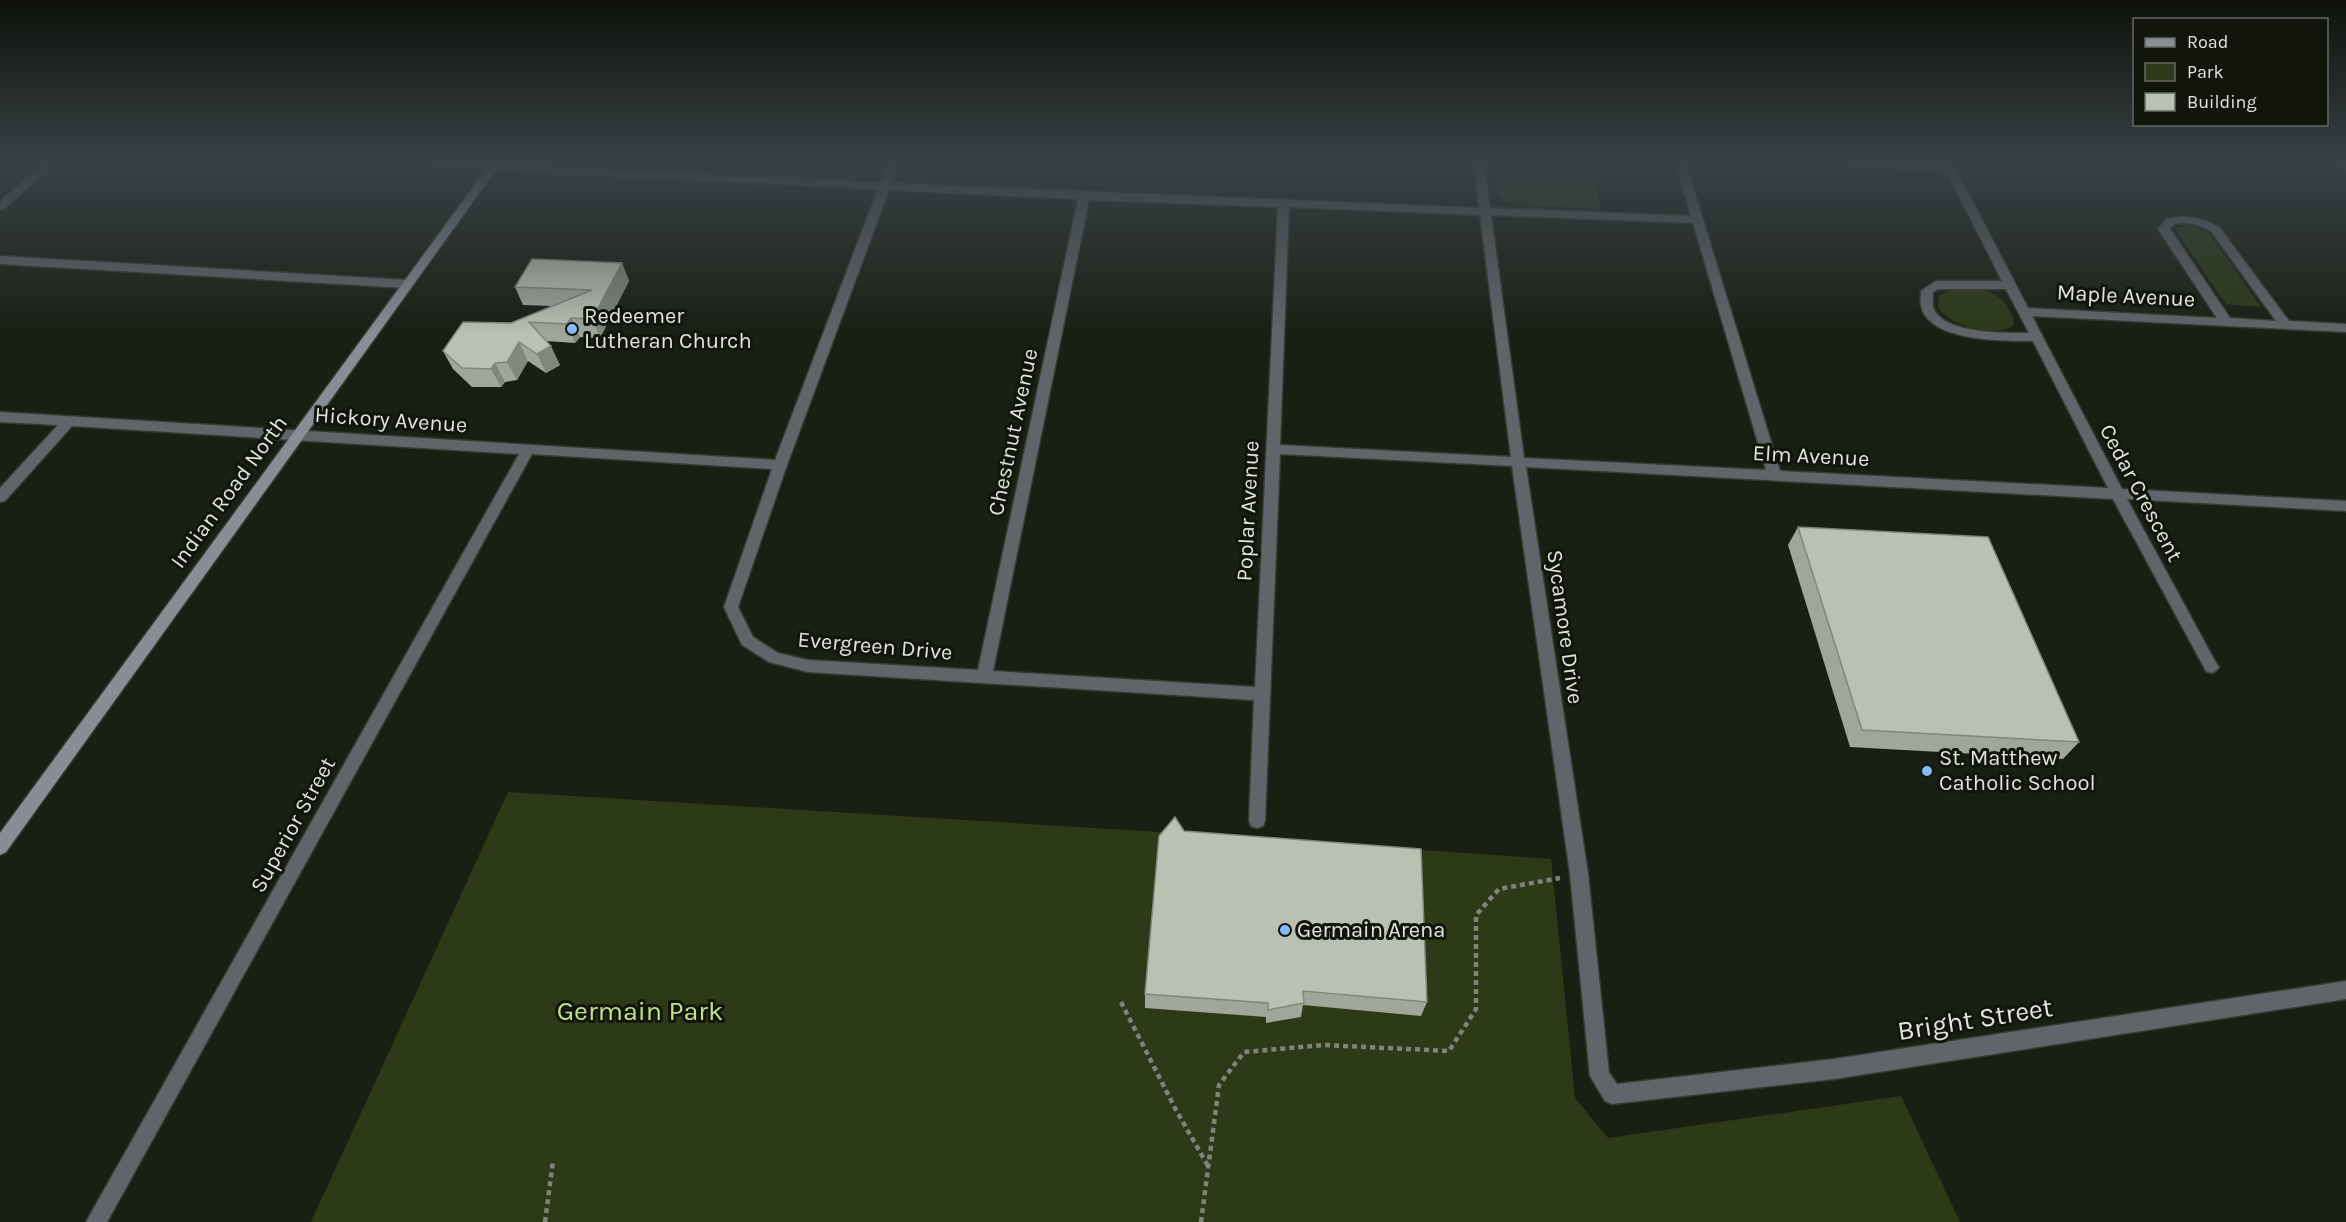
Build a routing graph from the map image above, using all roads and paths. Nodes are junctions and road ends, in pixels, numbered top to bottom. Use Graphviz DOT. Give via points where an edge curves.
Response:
graph roads {
  1 [pos="453,221"];
  2 [pos="871,221"];
  3 [pos="1079,221"];
  4 [pos="1283,221"];
  5 [pos="1488,221"];
  6 [pos="1699,221"];
  7 [pos="1977,221"];
  8 [pos="2170,221"];
  9 [pos="2198,221"];
  10 [pos="0,260"];
  11 [pos="407,284"];
  12 [pos="2010,285"];
  13 [pos="2024,312"];
  14 [pos="2226,322"];
  15 [pos="2285,324"];
  16 [pos="2346,328"];
  17 [pos="2037,337"];
  18 [pos="0,417"];
  19 [pos="68,422"];
  20 [pos="297,435"];
  21 [pos="1274,449"];
  22 [pos="528,450"];
  23 [pos="1518,462"];
  24 [pos="780,465"];
  25 [pos="1774,474"];
  26 [pos="2118,495"];
  27 [pos="0,497"];
  28 [pos="2346,506"];
  29 [pos="2211,667"];
  30 [pos="984,677"];
  31 [pos="1263,694"];
  32 [pos="1257,821"];
  33 [pos="0,847"];
  34 [pos="1579,874"];
  35 [pos="2346,990"];
  36 [pos="1121,1002"];
  37 [pos="1612,1094"];
  38 [pos="553,1161"];
  39 [pos="1208,1167"];
  40 [pos="96,1222"];
  41 [pos="545,1222"];
  42 [pos="1201,1222"];
  1 -- 11 [label="main road, Indian Road North"];
  2 -- 24 [label="street, Evergreen Drive"];
  3 -- 30 [label="street, Chestnut Avenue"];
  4 -- 21 [label="street, Poplar Avenue"];
  5 -- 23 [label="street, Sycamore Drive"];
  6 -- 25 [label="street"];
  7 -- 12 [label="street, Cedar Crescent"];
  8 -- 14 [label="street, Maple Avenue" via="2164,229 2167,235"];
  9 -- 15 [label="street, Maple Avenue" via="2215,229"];
  10 -- 11 [label="street"];
  11 -- 20 [label="main road, Indian Road North"];
  12 -- 13 [label="street, Cedar Crescent"];
  12 -- 17 [label="street" via="1936,285 1927,291 1926,303 1934,317 1953,329 1978,335"];
  13 -- 14 [label="street, Maple Avenue"];
  13 -- 17 [label="street, Cedar Crescent"];
  14 -- 15 [label="street, Maple Avenue"];
  15 -- 16 [label="street, Maple Avenue"];
  17 -- 26 [label="street, Cedar Crescent"];
  18 -- 19 [label="street, Hickory Avenue"];
  19 -- 20 [label="street, Hickory Avenue"];
  19 -- 27 [label="street"];
  20 -- 22 [label="street, Hickory Avenue"];
  20 -- 33 [label="main road, Indian Road North"];
  21 -- 23 [label="street, Elm Avenue"];
  21 -- 31 [label="street, Poplar Avenue"];
  22 -- 24 [label="street, Hickory Avenue"];
  22 -- 40 [label="street, Superior Street"];
  23 -- 25 [label="street, Elm Avenue"];
  23 -- 34 [label="street, Sycamore Drive"];
  24 -- 30 [label="street, Evergreen Drive" via="731,608 747,641 774,658 808,666"];
  25 -- 26 [label="street, Elm Avenue"];
  26 -- 28 [label="street, Elm Avenue"];
  26 -- 29 [label="street, Cedar Crescent"];
  30 -- 31 [label="street, Evergreen Drive"];
  31 -- 32 [label="street, Poplar Avenue"];
  34 -- 37 [label="street, Sycamore Drive" via="1600,1076"];
  34 -- 39 [label="path" via="1499,890 1476,915 1476,1009 1449,1051 1324,1045 1244,1052 1219,1085"];
  35 -- 37 [label="street, Bright Street" via="1834,1068"];
  36 -- 39 [label="path"];
  38 -- 41 [label="path"];
  39 -- 42 [label="path"];
}
